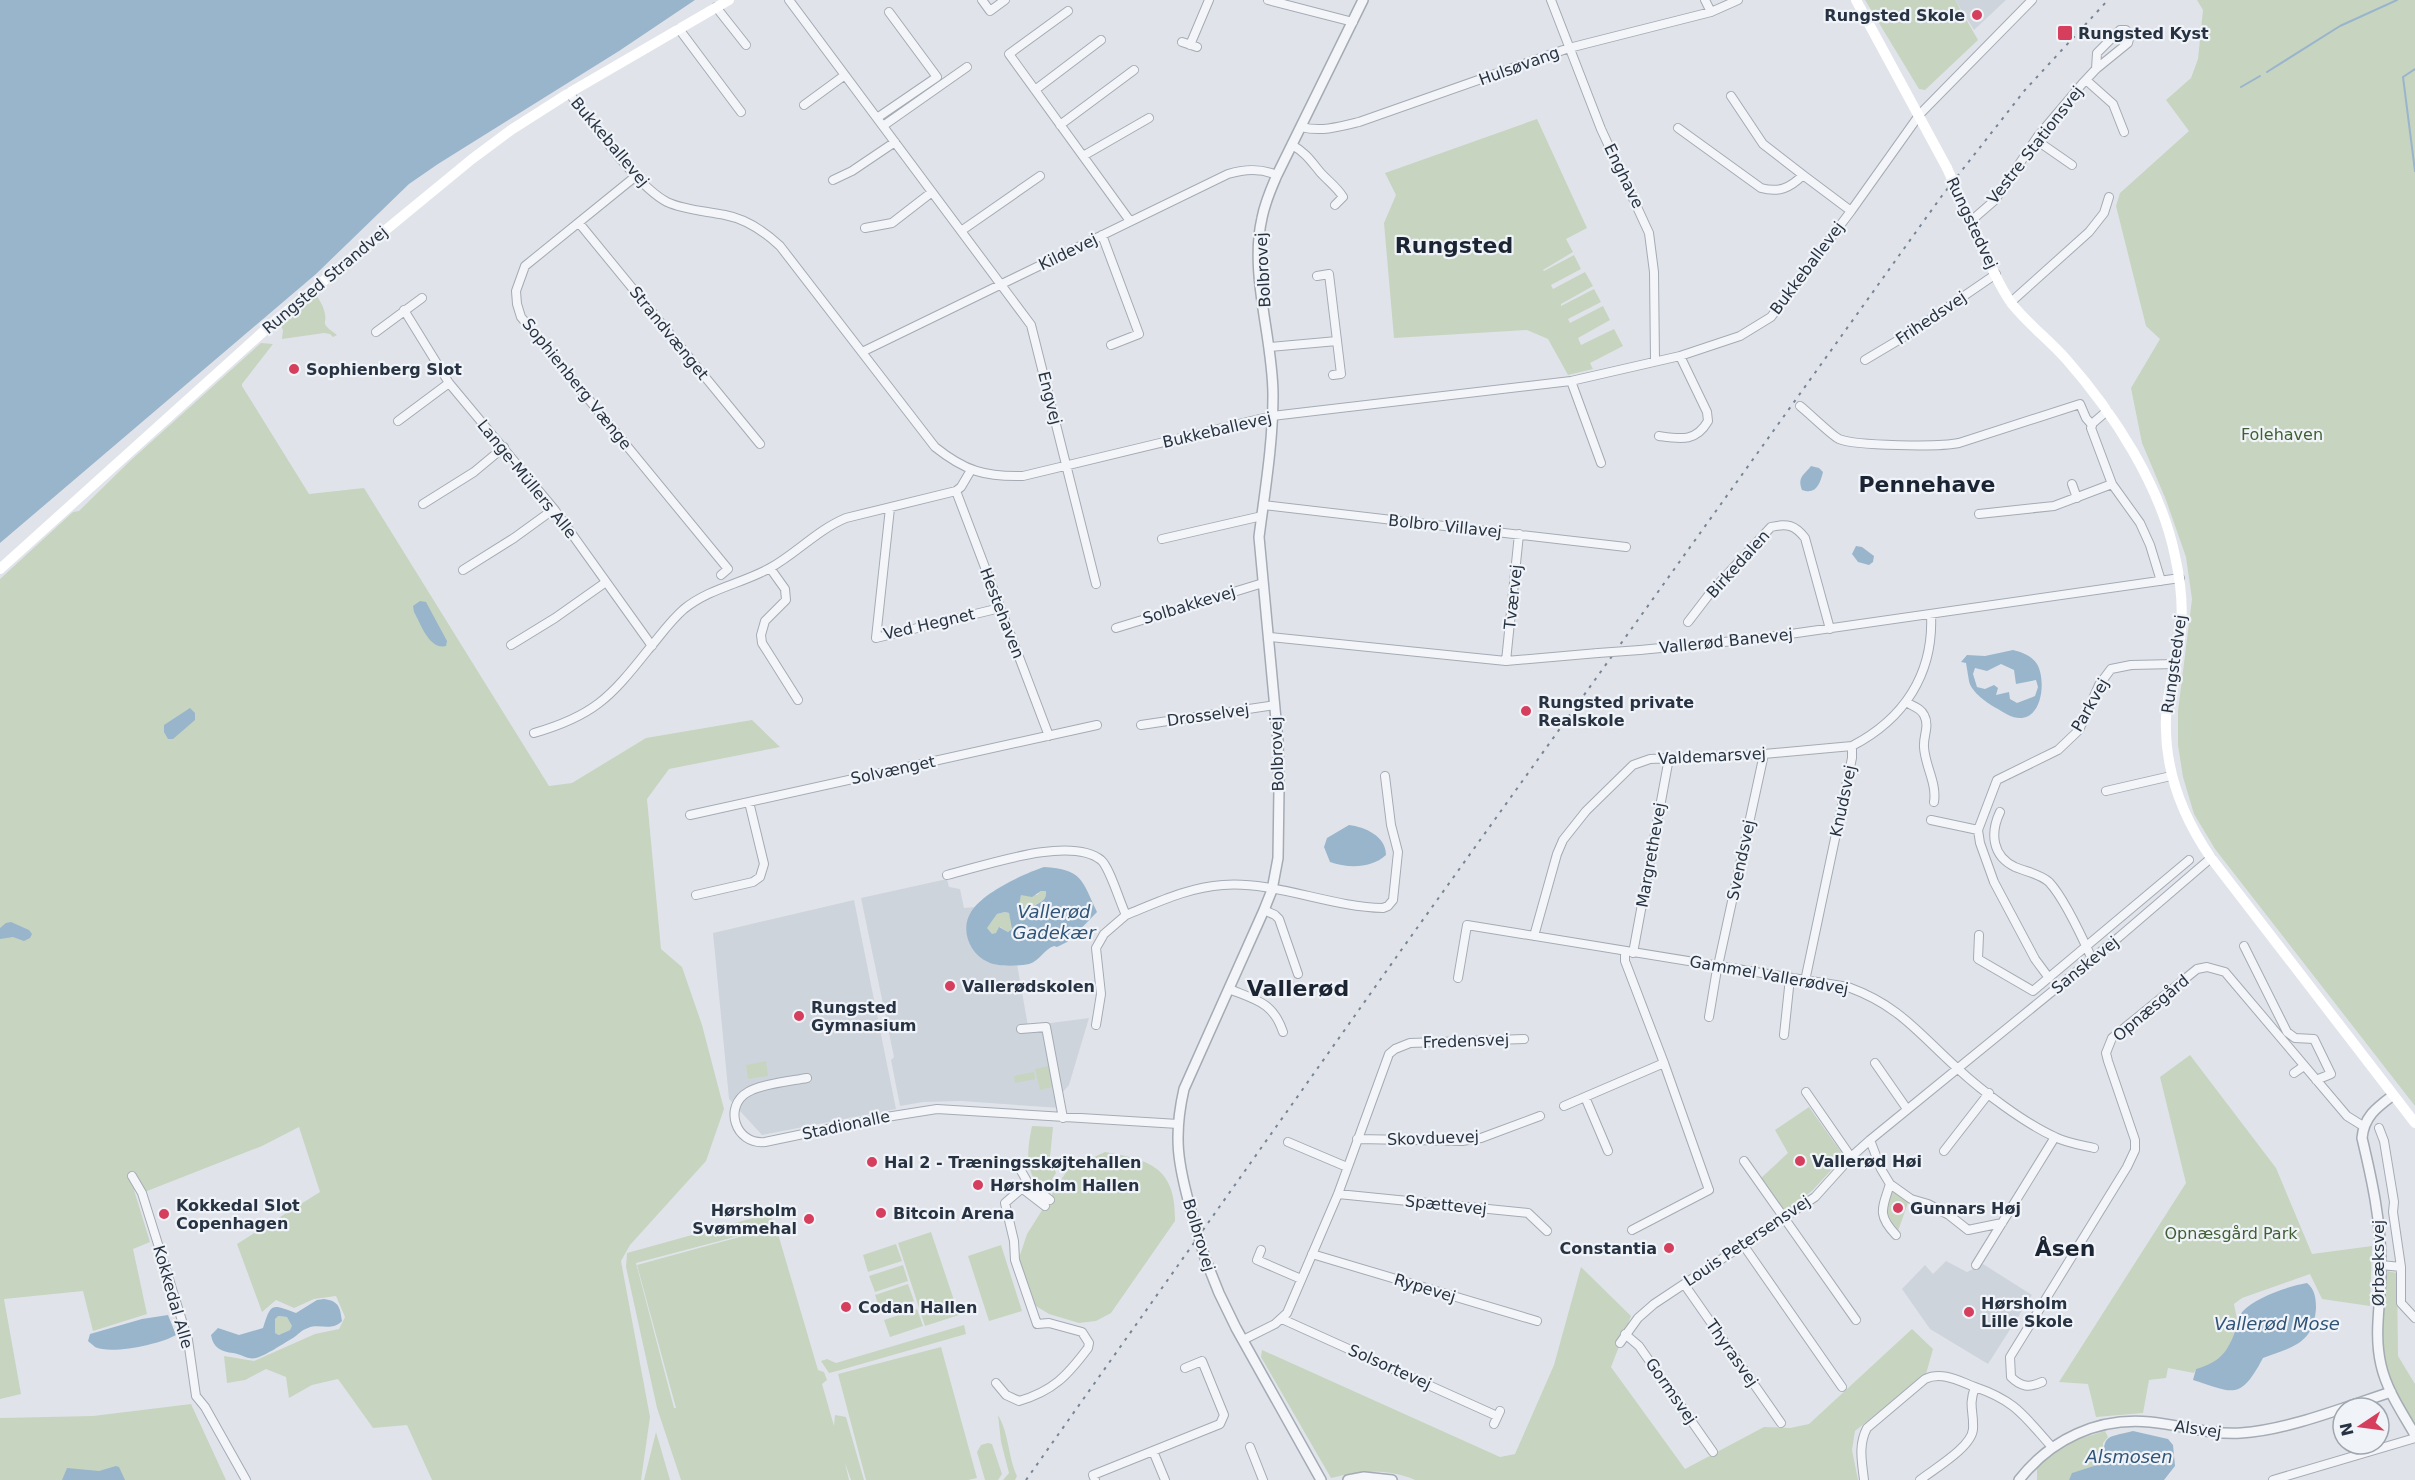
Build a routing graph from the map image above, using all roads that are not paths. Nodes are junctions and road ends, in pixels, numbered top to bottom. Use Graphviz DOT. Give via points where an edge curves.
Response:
graph roads {
  1 [pos="729,0"];
  2 [pos="789,0"];
  3 [pos="982,0"];
  4 [pos="1005,0"];
  5 [pos="1209,0"];
  6 [pos="1268,0"];
  7 [pos="1363,0"];
  8 [pos="1551,0"];
  9 [pos="1705,0"];
  10 [pos="1738,0"];
  11 [pos="1856,0"];
  12 [pos="2032,0"];
  13 [pos="716,7"];
  14 [pos="1068,11"];
  15 [pos="889,12"];
  16 [pos="1711,12"];
  17 [pos="1353,22"];
  18 [pos="679,28"];
  19 [pos="1101,40"];
  20 [pos="746,45"];
  21 [pos="1190,45"];
  22 [pos="1569,48"];
  23 [pos="967,67"];
  24 [pos="2096,69"];
  25 [pos="1134,70"];
  26 [pos="845,75"];
  27 [pos="2086,80"];
  28 [pos="1035,90"];
  29 [pos="569,93"];
  30 [pos="1731,96"];
  31 [pos="804,105"];
  32 [pos="741,112"];
  33 [pos="1920,114"];
  34 [pos="877,118"];
  35 [pos="1149,118"];
  36 [pos="1060,125"];
  37 [pos="883,126"];
  38 [pos="1301,127"];
  39 [pos="1678,128"];
  40 [pos="2124,132"];
  41 [pos="2036,140"];
  42 [pos="895,142"];
  43 [pos="1292,145"];
  44 [pos="1083,156"];
  45 [pos="2072,165"];
  46 [pos="1277,175"];
  47 [pos="1803,175"];
  48 [pos="636,176"];
  49 [pos="1040,176"];
  50 [pos="833,180"];
  51 [pos="932,192"];
  52 [pos="2109,197"];
  53 [pos="1335,205"];
  54 [pos="1851,211"];
  55 [pos="1971,220"];
  56 [pos="1130,221"];
  57 [pos="579,223"];
  58 [pos="865,228"];
  59 [pos="961,231"];
  60 [pos="1102,235"];
  61 [pos="1996,274"];
  62 [pos="1317,276"];
  63 [pos="1001,284"];
  64 [pos="422,298"];
  65 [pos="2011,302"];
  66 [pos="404,310"];
  67 [pos="376,332"];
  68 [pos="1337,341"];
  69 [pos="1111,345"];
  70 [pos="1269,347"];
  71 [pos="862,352"];
  72 [pos="1680,356"];
  73 [pos="1865,360"];
  74 [pos="1655,362"];
  75 [pos="1333,375"];
  76 [pos="1571,381"];
  77 [pos="449,383"];
  78 [pos="1800,406"];
  79 [pos="2108,411"];
  80 [pos="1272,416"];
  81 [pos="398,421"];
  82 [pos="2092,425"];
  83 [pos="1659,436"];
  84 [pos="760,444"];
  85 [pos="504,447"];
  86 [pos="1601,463"];
  87 [pos="1067,466"];
  88 [pos="971,470"];
  89 [pos="2072,484"];
  90 [pos="2112,484"];
  91 [pos="956,491"];
  92 [pos="2078,498"];
  93 [pos="423,504"];
  94 [pos="1263,505"];
  95 [pos="890,508"];
  96 [pos="554,509"];
  97 [pos="1979,514"];
  98 [pos="1262,516"];
  99 [pos="1519,534"];
  100 [pos="1162,539"];
  101 [pos="1626,547"];
  102 [pos="770,568"];
  103 [pos="0,569"];
  104 [pos="463,570"];
  105 [pos="721,575"];
  106 [pos="2180,578"];
  107 [pos="2161,581"];
  108 [pos="606,582"];
  109 [pos="1263,583"];
  110 [pos="1096,584"];
  111 [pos="1000,608"];
  112 [pos="1931,614"];
  113 [pos="1688,622"];
  114 [pos="1116,628"];
  115 [pos="1830,629"];
  116 [pos="1270,637"];
  117 [pos="511,645"];
  118 [pos="652,645"];
  119 [pos="1506,661"];
  120 [pos="2175,664"];
  121 [pos="798,700"];
  122 [pos="1906,702"];
  123 [pos="1275,705"];
  124 [pos="1097,725"];
  125 [pos="1141,725"];
  126 [pos="534,733"];
  127 [pos="1049,736"];
  128 [pos="1852,746"];
  129 [pos="1764,754"];
  130 [pos="1669,758"];
  131 [pos="1385,776"];
  132 [pos="2172,776"];
  133 [pos="2106,791"];
  134 [pos="749,802"];
  135 [pos="1934,802"];
  136 [pos="2000,813"];
  137 [pos="690,815"];
  138 [pos="1931,820"];
  139 [pos="1978,830"];
  140 [pos="2211,858"];
  141 [pos="2189,860"];
  142 [pos="947,875"];
  143 [pos="1272,890"];
  144 [pos="696,895"];
  145 [pos="1264,910"];
  146 [pos="1126,915"];
  147 [pos="1979,935"];
  148 [pos="1534,936"];
  149 [pos="2244,946"];
  150 [pos="2087,948"];
  151 [pos="1629,952"];
  152 [pos="2092,959"];
  153 [pos="1718,967"];
  154 [pos="1298,974"];
  155 [pos="1458,978"];
  156 [pos="1790,978"];
  157 [pos="2049,978"];
  158 [pos="1805,981"];
  159 [pos="1229,989"];
  160 [pos="1709,1017"];
  161 [pos="1096,1025"];
  162 [pos="1021,1029"];
  163 [pos="1283,1032"];
  164 [pos="1784,1035"];
  165 [pos="1524,1039"];
  166 [pos="1664,1063"];
  167 [pos="1875,1063"];
  168 [pos="2304,1066"];
  169 [pos="1957,1069"];
  170 [pos="2295,1073"];
  171 [pos="807,1078"];
  172 [pos="2316,1080"];
  173 [pos="1806,1092"];
  174 [pos="1989,1093"];
  175 [pos="2392,1095"];
  176 [pos="1585,1097"];
  177 [pos="1564,1106"];
  178 [pos="1907,1109"];
  179 [pos="1540,1116"];
  180 [pos="1063,1118"];
  181 [pos="2415,1123"];
  182 [pos="1178,1124"];
  183 [pos="2363,1126"];
  184 [pos="2379,1128"];
  185 [pos="2055,1137"];
  186 [pos="1357,1139"];
  187 [pos="1870,1140"];
  188 [pos="1288,1142"];
  189 [pos="2094,1148"];
  190 [pos="1608,1151"];
  191 [pos="1944,1151"];
  192 [pos="1851,1157"];
  193 [pos="1744,1161"];
  194 [pos="1347,1167"];
  195 [pos="1020,1169"];
  196 [pos="132,1176"];
  197 [pos="1890,1184"];
  198 [pos="1025,1186"];
  199 [pos="1338,1194"];
  200 [pos="1048,1203"];
  201 [pos="1785,1217"];
  202 [pos="2002,1223"];
  203 [pos="1632,1230"];
  204 [pos="1547,1231"];
  205 [pos="1896,1235"];
  206 [pos="1744,1246"];
  207 [pos="1261,1250"];
  208 [pos="1312,1254"];
  209 [pos="1976,1265"];
  210 [pos="2381,1266"];
  211 [pos="2401,1267"];
  212 [pos="1301,1279"];
  213 [pos="1684,1284"];
  214 [pos="2415,1318"];
  215 [pos="1282,1319"];
  216 [pos="1856,1320"];
  217 [pos="1537,1321"];
  218 [pos="1625,1334"];
  219 [pos="1244,1340"];
  220 [pos="1620,1343"];
  221 [pos="1185,1368"];
  222 [pos="2042,1382"];
  223 [pos="996,1383"];
  224 [pos="1842,1387"];
  225 [pos="1975,1387"];
  226 [pos="2391,1392"];
  227 [pos="1497,1417"];
  228 [pos="1781,1423"];
  229 [pos="2415,1436"];
  230 [pos="1250,1447"];
  231 [pos="2052,1447"];
  232 [pos="1153,1451"];
  233 [pos="1713,1452"];
  234 [pos="246,1480"];
  235 [pos="1095,1480"];
  236 [pos="1165,1480"];
  237 [pos="1263,1480"];
  238 [pos="1322,1480"];
  239 [pos="1348,1480"];
  240 [pos="1392,1480"];
  241 [pos="1864,1480"];
  242 [pos="1920,1480"];
  243 [pos="2019,1480"];
  244 [pos="2273,1480"];
  1 -- 13 [label="main road, Rungsted Strandvej"];
  2 -- 26 [label="street, Engvej"];
  3 -- 4 [label="street" via="990,11"];
  5 -- 21 [label="street"];
  6 -- 17 [label="street"];
  7 -- 17 [label="street, Bolbrovej"];
  8 -- 22 [label="street, Enghave"];
  9 -- 16 [label="street"];
  10 -- 16 [label="street, Hulsøvang"];
  11 -- 33 [label="main road, Rungstedvej"];
  12 -- 33 [label="street, Bukkeballevej"];
  13 -- 18 [label="main road, Rungsted Strandvej"];
  13 -- 20 [label="street"];
  14 -- 28 [label="street" via="1009,54"];
  15 -- 34 [label="street" via="937,77"];
  16 -- 22 [label="street, Hulsøvang"];
  17 -- 38 [label="street, Bolbrovej"];
  18 -- 29 [label="main road, Rungsted Strandvej"];
  18 -- 32 [label="street"];
  19 -- 28 [label="street"];
  22 -- 38 [label="street, Hulsøvang" via="1359,122 1331,129"];
  22 -- 74 [label="street, Enghave" via="1649,233 1654,272"];
  23 -- 37 [label="street"];
  24 -- 24 [label="street, Vestre Stationsvej" via="2128,43 2130,35 2126,30 2120,30 2097,54"];
  24 -- 27 [label="street, Vestre Stationsvej"];
  25 -- 36 [label="street"];
  26 -- 31 [label="street"];
  26 -- 34 [label="street, Engvej"];
  27 -- 40 [label="street" via="2113,104"];
  27 -- 41 [label="street, Vestre Stationsvej"];
  28 -- 36 [label="street"];
  29 -- 48 [label="street, Bukkeballevej"];
  29 -- 103 [label="main road, Rungsted Strandvej" via="471,159 275,321"];
  30 -- 47 [label="street" via="1763,144"];
  33 -- 54 [label="street, Bukkeballevej"];
  33 -- 55 [label="main road, Rungstedvej, bridge"];
  34 -- 37 [label="street, Engvej"];
  35 -- 44 [label="street"];
  36 -- 44 [label="street"];
  37 -- 42 [label="street, Engvej"];
  38 -- 43 [label="street, Bolbrovej"];
  39 -- 47 [label="street" via="1761,188 1783,189"];
  41 -- 45 [label="street"];
  41 -- 55 [label="street, Vestre Stationsvej" via="1995,200"];
  42 -- 50 [label="street"];
  42 -- 51 [label="street, Engvej"];
  43 -- 46 [label="street, Bolbrovej"];
  43 -- 53 [label="street" via="1305,152 1339,189 1343,197"];
  44 -- 56 [label="street"];
  46 -- 56 [label="street, Kildevej" via="1251,169 1228,174"];
  46 -- 70 [label="street, Bolbrovej" via="1267,197 1259,242"];
  47 -- 54 [label="street"];
  48 -- 57 [label="street, Sophienberg Vænge"];
  48 -- 71 [label="street, Bukkeballevej" via="667,202 728,215 765,232"];
  49 -- 59 [label="street"];
  51 -- 58 [label="street" via="892,223"];
  51 -- 59 [label="street, Engvej"];
  52 -- 65 [label="street" via="2104,213 2089,231"];
  54 -- 72 [label="street, Bukkeballevej" via="1771,317 1740,336"];
  55 -- 61 [label="main road, Rungstedvej"];
  56 -- 60 [label="street, Kildevej"];
  57 -- 84 [label="street, Strandvænget"];
  57 -- 105 [label="street, Sophienberg Vænge" via="525,266 516,291 521,317 728,569"];
  59 -- 63 [label="street, Engvej"];
  60 -- 63 [label="street, Kildevej"];
  60 -- 69 [label="street" via="1139,334"];
  61 -- 65 [label="main road, Rungstedvej"];
  61 -- 73 [label="street, Frihedsvej"];
  62 -- 68 [label="street" via="1329,274"];
  63 -- 71 [label="street, Kildevej"];
  63 -- 87 [label="street, Engvej" via="1034,331"];
  64 -- 66 [label="street"];
  65 -- 79 [label="main road, Rungstedvej" via="2064,357"];
  66 -- 67 [label="street"];
  66 -- 77 [label="street, Lange-Müllers Alle"];
  68 -- 70 [label="street"];
  68 -- 75 [label="street" via="1341,374"];
  70 -- 80 [label="street, Bolbrovej"];
  71 -- 88 [label="street, Bukkeballevej" via="935,447"];
  72 -- 74 [label="street, Bukkeballevej"];
  72 -- 83 [label="street" via="1708,421 1693,438"];
  74 -- 76 [label="street, Bukkeballevej"];
  76 -- 80 [label="street, Bukkeballevej"];
  76 -- 86 [label="street"];
  77 -- 81 [label="street"];
  77 -- 85 [label="street, Lange-Müllers Alle"];
  78 -- 82 [label="street" via="1837,438 1853,442 1942,446 2080,404"];
  79 -- 82 [label="street"];
  79 -- 106 [label="main road, Rungstedvej" via="2146,475 2165,521"];
  80 -- 87 [label="street, Bukkeballevej"];
  80 -- 94 [label="street, Bolbrovej"];
  82 -- 90 [label="street"];
  85 -- 93 [label="street" via="474,472"];
  85 -- 96 [label="street, Lange-Müllers Alle"];
  87 -- 88 [label="street, Bukkeballevej" via="1023,476 987,475"];
  87 -- 110 [label="street, Engvej"];
  88 -- 91 [label="street"];
  89 -- 92 [label="street"];
  90 -- 92 [label="street"];
  90 -- 107 [label="street" via="2140,523"];
  91 -- 95 [label="street"];
  91 -- 111 [label="street, Hestehaven"];
  92 -- 97 [label="street" via="2054,506"];
  94 -- 98 [label="street, Bolbrovej"];
  94 -- 99 [label="street, Bolbro Villavej"];
  95 -- 102 [label="street" via="830,525"];
  95 -- 111 [label="street, Ved Hegnet" via="876,638"];
  96 -- 104 [label="street"];
  96 -- 108 [label="street, Lange-Müllers Alle"];
  98 -- 100 [label="street"];
  98 -- 109 [label="street, Bolbrovej" via="1259,554"];
  99 -- 101 [label="street, Bolbro Villavej"];
  99 -- 119 [label="street, Tværvej"];
  102 -- 118 [label="street" via="702,597 670,623"];
  102 -- 121 [label="street" via="785,589 786,600 765,621 762,643"];
  106 -- 107 [label="street, Vallerød Banevej"];
  106 -- 120 [label="main road, Rungstedvej" via="2182,620"];
  107 -- 112 [label="street, Vallerød Banevej"];
  108 -- 117 [label="street"];
  108 -- 118 [label="street, Lange-Müllers Alle"];
  109 -- 114 [label="street, Solbakkevej"];
  109 -- 116 [label="street, Bolbrovej"];
  111 -- 127 [label="street, Hestehaven"];
  112 -- 115 [label="street, Vallerød Banevej"];
  112 -- 122 [label="street, Knudsvej" via="1930,652"];
  113 -- 115 [label="street, Birkedalen" via="1771,527 1783,524 1792,525 1805,538"];
  115 -- 119 [label="street, Vallerød Banevej, bridge"];
  116 -- 119 [label="street, Vallerød Banevej"];
  116 -- 123 [label="street, Bolbrovej"];
  118 -- 126 [label="street" via="602,704 583,716"];
  120 -- 132 [label="main road, Rungstedvej" via="2166,717"];
  120 -- 139 [label="street, Parkvej" via="2111,669 2079,730 2058,750 1997,780"];
  122 -- 128 [label="street, Knudsvej" via="1884,726"];
  122 -- 135 [label="street" via="1926,717 1924,750 1936,793"];
  123 -- 125 [label="street, Drosselvej"];
  123 -- 143 [label="street, Bolbrovej" via="1279,831"];
  124 -- 127 [label="street, Solvænget"];
  127 -- 134 [label="street, Solvænget"];
  128 -- 129 [label="street, Valdemarsvej"];
  128 -- 158 [label="street, Knudsvej"];
  129 -- 130 [label="street, Valdemarsvej"];
  129 -- 153 [label="street, Svendsvej"];
  130 -- 148 [label="street, Valdemarsvej" via="1633,765 1563,840"];
  130 -- 151 [label="street, Margrethevej"];
  131 -- 143 [label="street" via="1398,852 1392,903 1376,908"];
  132 -- 133 [label="street"];
  132 -- 140 [label="main road, Rungstedvej" via="2186,817"];
  134 -- 137 [label="street, Solvænget"];
  134 -- 144 [label="street" via="764,864 760,877"];
  136 -- 150 [label="street" via="1993,837 2002,858 2048,881"];
  138 -- 139 [label="street"];
  139 -- 157 [label="street" via="1994,882"];
  140 -- 152 [label="street, Sanskevej"];
  140 -- 175 [label="main road, Rungstedvej"];
  141 -- 150 [label="street"];
  142 -- 146 [label="street" via="1046,851 1090,853 1103,862"];
  143 -- 145 [label="street, Bolbrovej"];
  143 -- 146 [label="street" via="1248,885 1211,886"];
  145 -- 154 [label="street" via="1279,919"];
  145 -- 159 [label="street, Bolbrovej"];
  146 -- 161 [label="street" via="1104,934 1096,948 1101,994"];
  147 -- 157 [label="street" via="1978,959 2033,991"];
  148 -- 151 [label="street, Gammel Vallerødvej"];
  148 -- 155 [label="street, Gammel Vallerødvej" via="1467,925"];
  149 -- 172 [label="street" via="2287,1032 2295,1038 2314,1039 2331,1074"];
  150 -- 152 [label="street"];
  150 -- 157 [label="street"];
  151 -- 153 [label="street, Gammel Vallerødvej"];
  151 -- 166 [label="street" via="1625,961"];
  152 -- 169 [label="street, Sanskevej"];
  153 -- 156 [label="street, Gammel Vallerødvej"];
  153 -- 160 [label="street, Svendsvej"];
  156 -- 158 [label="street, Gammel Vallerødvej"];
  156 -- 164 [label="street"];
  158 -- 169 [label="street, Gammel Vallerødvej" via="1848,987 1891,1008"];
  159 -- 163 [label="street" via="1265,1004 1279,1019"];
  159 -- 182 [label="street, Bolbrovej" via="1191,1072"];
  162 -- 180 [label="street" via="1046,1027"];
  165 -- 186 [label="street, Fredensvej" via="1410,1043 1395,1049 1385,1062"];
  166 -- 176 [label="street"];
  166 -- 203 [label="street" via="1708,1190"];
  167 -- 178 [label="street"];
  168 -- 170 [label="street"];
  168 -- 172 [label="street, Opnæsgård"];
  168 -- 222 [label="street, Opnæsgård" via="2225,972 2207,966 2197,969 2112,1038 2106,1053 2135,1150 2010,1357 2011,1377 2018,1384 2034,1386"];
  169 -- 174 [label="street, Gammel Vallerødvej"];
  169 -- 178 [label="street, Louis Petersensvej"];
  171 -- 180 [label="street, Stadionalle" via="754,1089 742,1097 734,1111 735,1122 748,1140 765,1142 937,1109"];
  172 -- 183 [label="street, Opnæsgård" via="2347,1116"];
  173 -- 192 [label="street"];
  174 -- 185 [label="street, Gammel Vallerødvej"];
  174 -- 191 [label="street"];
  175 -- 181 [label="main road, Rungstedvej"];
  175 -- 183 [label="street"];
  176 -- 177 [label="street"];
  176 -- 190 [label="street"];
  178 -- 187 [label="street, Louis Petersensvej"];
  179 -- 186 [label="street, Skovduevej" via="1482,1138 1462,1141"];
  180 -- 182 [label="street, Stadionalle"];
  182 -- 219 [label="street, Bolbrovej, bridge" via="1178,1158 1205,1258"];
  183 -- 210 [label="street, Ørbæksvej" via="2362,1138 2377,1208"];
  184 -- 211 [label="street" via="2394,1202"];
  185 -- 189 [label="street, Gammel Vallerødvej"];
  185 -- 202 [label="street"];
  186 -- 194 [label="street, Fredensvej"];
  187 -- 192 [label="street, Louis Petersensvej"];
  187 -- 197 [label="street"];
  188 -- 194 [label="street"];
  192 -- 201 [label="street, Louis Petersensvej" via="1815,1197"];
  193 -- 201 [label="street"];
  194 -- 199 [label="street, Fredensvej"];
  195 -- 198 [label="street"];
  196 -- 234 [label="street, Kokkedal Alle" via="142,1193 188,1340 196,1396"];
  197 -- 202 [label="street" via="1949,1215 1968,1230"];
  197 -- 205 [label="street" via="1882,1216"];
  198 -- 200 [label="street"];
  198 -- 223 [label="street" via="1005,1203 1015,1260 1037,1324 1049,1323 1082,1332 1089,1343 1068,1375 1031,1397 1019,1401 1006,1395"];
  199 -- 204 [label="street, Spættevej" via="1528,1213"];
  199 -- 208 [label="street, Fredensvej"];
  201 -- 206 [label="street, Louis Petersensvej"];
  201 -- 216 [label="street"];
  202 -- 209 [label="street"];
  206 -- 213 [label="street, Louis Petersensvej"];
  206 -- 224 [label="street"];
  207 -- 212 [label="street" via="1257,1260"];
  208 -- 212 [label="street, Fredensvej"];
  208 -- 217 [label="street, Rypevej"];
  210 -- 211 [label="street"];
  210 -- 226 [label="street, Ørbæksvej" via="2378,1345"];
  211 -- 214 [label="street" via="2401,1303"];
  212 -- 215 [label="street, Fredensvej"];
  213 -- 218 [label="street, Louis Petersensvej" via="1654,1304"];
  213 -- 228 [label="street, Thyrasvej"];
  215 -- 219 [label="street"];
  215 -- 227 [label="street, Solsortevej"];
  218 -- 220 [label="street, Louis Petersensvej"];
  218 -- 233 [label="street, Gormsvej" via="1639,1346"];
  219 -- 238 [label="street, Bolbrovej"];
  221 -- 232 [label="street" via="1202,1361 1223,1420"];
  225 -- 231 [label="street" via="2008,1400"];
  225 -- 241 [label="street" via="1942,1375 1925,1379 1867,1428 1861,1447"];
  225 -- 242 [label="street" via="1970,1404 1973,1432 1968,1442"];
  226 -- 229 [label="street, Ørbæksvej"];
  226 -- 231 [label="street, Alsvej" via="2261,1431 2228,1434 2126,1421 2084,1430"];
  229 -- 244 [label="street"];
  230 -- 237 [label="street"];
  231 -- 243 [label="street, Alsvej"];
  232 -- 235 [label="street" via="1093,1475"];
  232 -- 236 [label="street"];
  239 -- 240 [label="street"];
}
